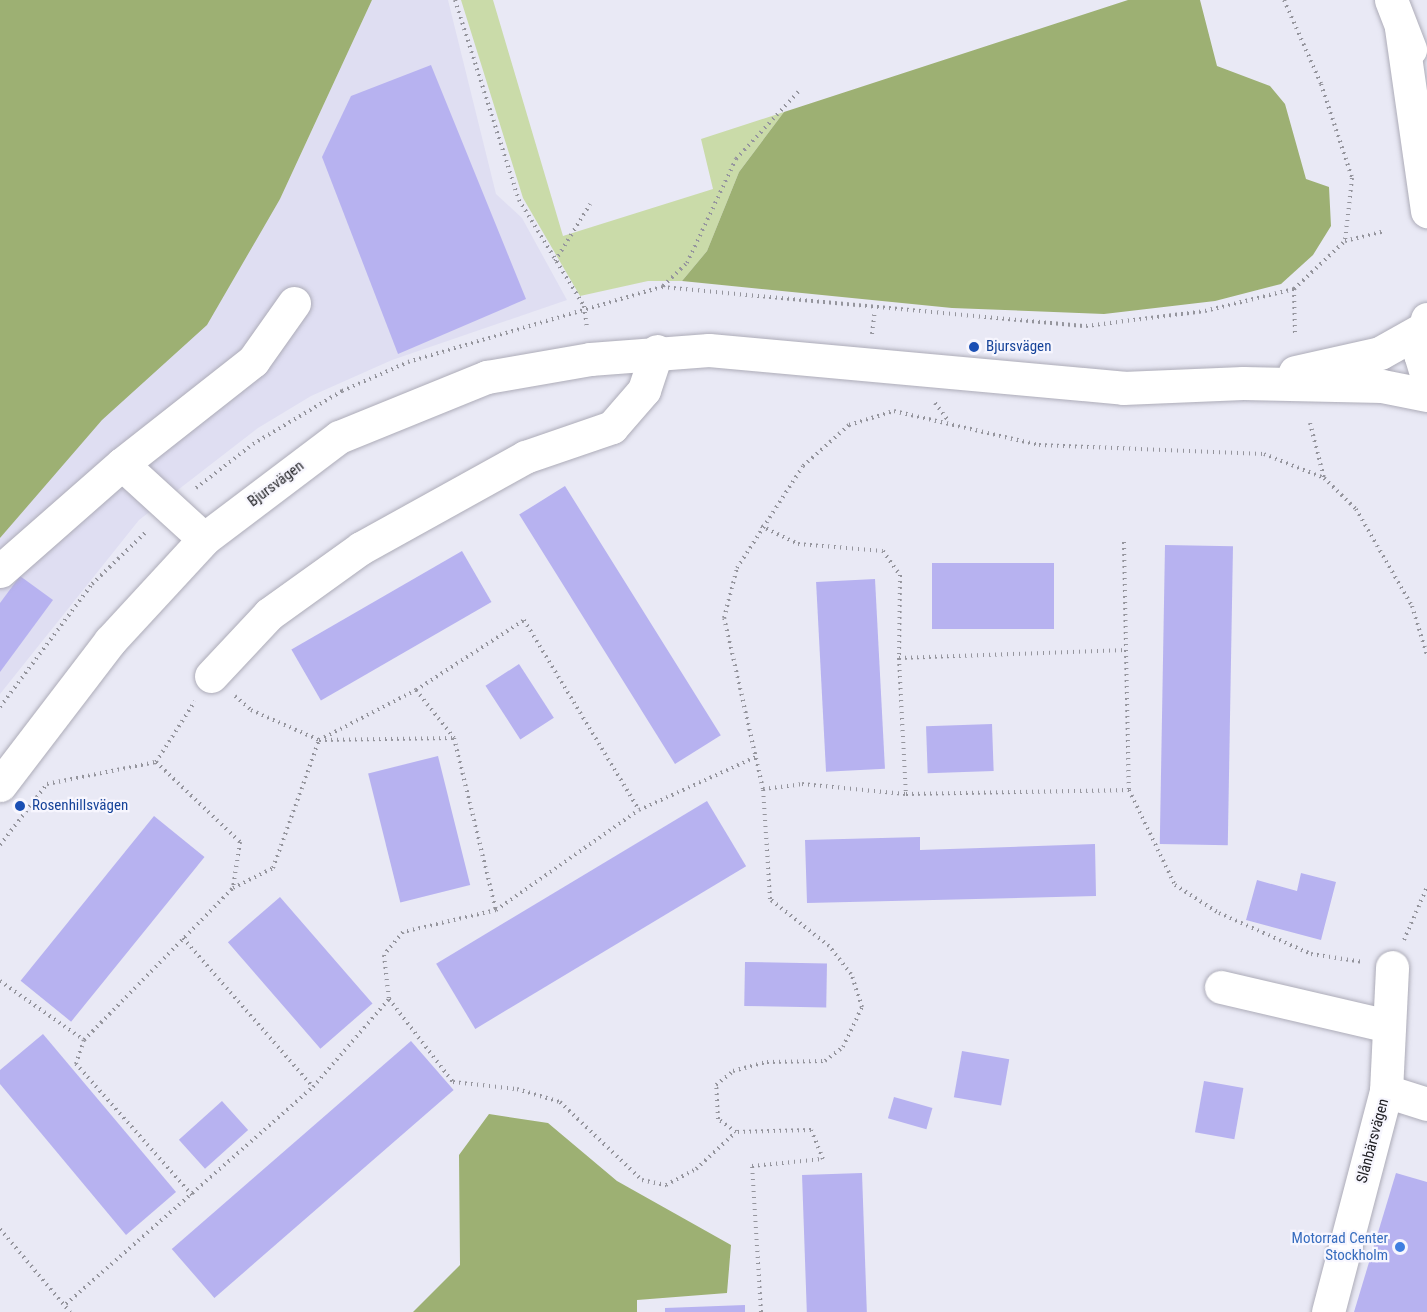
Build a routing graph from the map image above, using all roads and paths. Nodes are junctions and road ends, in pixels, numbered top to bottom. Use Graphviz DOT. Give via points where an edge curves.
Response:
graph roads {
  1 [pos="455,0"];
  2 [pos="1284,0"];
  3 [pos="1396,14"];
  4 [pos="1427,90"];
  5 [pos="799,91"];
  6 [pos="590,204"];
  7 [pos="1427,211"];
  8 [pos="1386,231"];
  9 [pos="1345,242"];
  10 [pos="555,261"];
  11 [pos="662,287"];
  12 [pos="294,303"];
  13 [pos="584,306"];
  14 [pos="1424,324"];
  15 [pos="1295,333"];
  16 [pos="657,351"];
  17 [pos="1427,377"];
  18 [pos="1243,383"];
  19 [pos="1427,394"];
  20 [pos="1310,423"];
  21 [pos="122,464"];
  22 [pos="1324,478"];
  23 [pos="761,526"];
  24 [pos="204,539"];
  25 [pos="1124,542"];
  26 [pos="0,571"];
  27 [pos="1126,650"];
  28 [pos="1427,655"];
  29 [pos="899,658"];
  30 [pos="211,675"];
  31 [pos="416,690"];
  32 [pos="454,738"];
  33 [pos="319,740"];
  34 [pos="756,758"];
  35 [pos="156,762"];
  36 [pos="0,785"];
  37 [pos="763,789"];
  38 [pos="1129,790"];
  39 [pos="906,795"];
  40 [pos="639,810"];
  41 [pos="0,845"];
  42 [pos="1427,887"];
  43 [pos="232,888"];
  44 [pos="496,910"];
  45 [pos="183,938"];
  46 [pos="1392,967"];
  47 [pos="0,981"];
  48 [pos="1221,987"];
  49 [pos="389,999"];
  50 [pos="1389,1026"];
  51 [pos="84,1040"];
  52 [pos="313,1087"];
  53 [pos="1386,1091"];
  54 [pos="1427,1104"];
  55 [pos="736,1132"];
  56 [pos="192,1195"];
  57 [pos="0,1229"];
  58 [pos="66,1304"];
  59 [pos="70,1312"];
  60 [pos="761,1312"];
  61 [pos="1328,1312"];
  1 -- 10 [label="path" via="519,200"];
  2 -- 9 [label="path" via="1321,84 1352,178"];
  3 -- 4 [label="street"];
  3 -- 7 [label="street"];
  5 -- 11 [label="path" via="736,159 687,263"];
  6 -- 10 [label="path"];
  8 -- 9 [label="path"];
  9 -- 15 [label="path" via="1294,289"];
  10 -- 13 [label="path"];
  12 -- 21 [label="street" via="253,361"];
  14 -- 17 [label="street" via="1419,354"];
  14 -- 18 [label="street, Bjursvägen" via="1380,353"];
  16 -- 18 [label="street, Bjursvägen" via="710,350 1123,388"];
  16 -- 24 [label="street, Bjursvägen" via="488,377 339,437"];
  16 -- 30 [label="street" via="644,390 612,427 525,457 361,548 268,614"];
  18 -- 19 [label="street, Bjursvägen" via="1382,386"];
  20 -- 22 [label="path"];
  21 -- 24 [label="street"];
  21 -- 26 [label="street"];
  22 -- 23 [label="path" via="1264,454 1039,445 947,420 894,411 849,425 803,466"];
  22 -- 28 [label="path" via="1356,509 1412,606"];
  23 -- 29 [label="path" via="798,544 883,551 900,575"];
  23 -- 34 [label="path" via="737,568 724,618"];
  24 -- 36 [label="street, Bjursvägen" via="110,641"];
  25 -- 27 [label="path"];
  27 -- 29 [label="path"];
  27 -- 38 [label="path"];
  29 -- 39 [label="path"];
  30 -- 33 [label="path" via="251,710"];
  30 -- 35 [label="path"];
  31 -- 32 [label="path"];
  31 -- 33 [label="path"];
  31 -- 40 [label="path" via="524,620"];
  32 -- 33 [label="path"];
  32 -- 44 [label="path"];
  33 -- 43 [label="path" via="273,868"];
  34 -- 37 [label="path"];
  34 -- 40 [label="path"];
  35 -- 41 [label="path" via="47,784"];
  35 -- 43 [label="path" via="240,842"];
  37 -- 39 [label="path" via="802,784"];
  37 -- 55 [label="path" via="770,899 829,946 851,974 862,1007 843,1047 825,1061 767,1062 733,1071 716,1085 718,1119"];
  38 -- 39 [label="path"];
  38 -- 46 [label="path" via="1175,885 1219,913 1311,954"];
  40 -- 44 [label="path"];
  42 -- 46 [label="path"];
  43 -- 45 [label="path"];
  44 -- 49 [label="path" via="403,932 384,955"];
  45 -- 51 [label="path"];
  45 -- 52 [label="path"];
  46 -- 50 [label="street, Slånbärsvägen"];
  47 -- 51 [label="path"];
  48 -- 50 [label="street"];
  49 -- 52 [label="path"];
  49 -- 55 [label="path" via="453,1082 517,1089 560,1102 642,1180 666,1185 696,1169"];
  50 -- 53 [label="street, Slånbärsvägen"];
  51 -- 56 [label="path" via="76,1064"];
  52 -- 56 [label="path"];
  53 -- 54 [label="street"];
  53 -- 61 [label="street, Slånbärsvägen"];
  55 -- 60 [label="path" via="811,1130 823,1159 752,1166"];
  56 -- 58 [label="path"];
  57 -- 58 [label="path"];
  58 -- 59 [label="path"];
}
